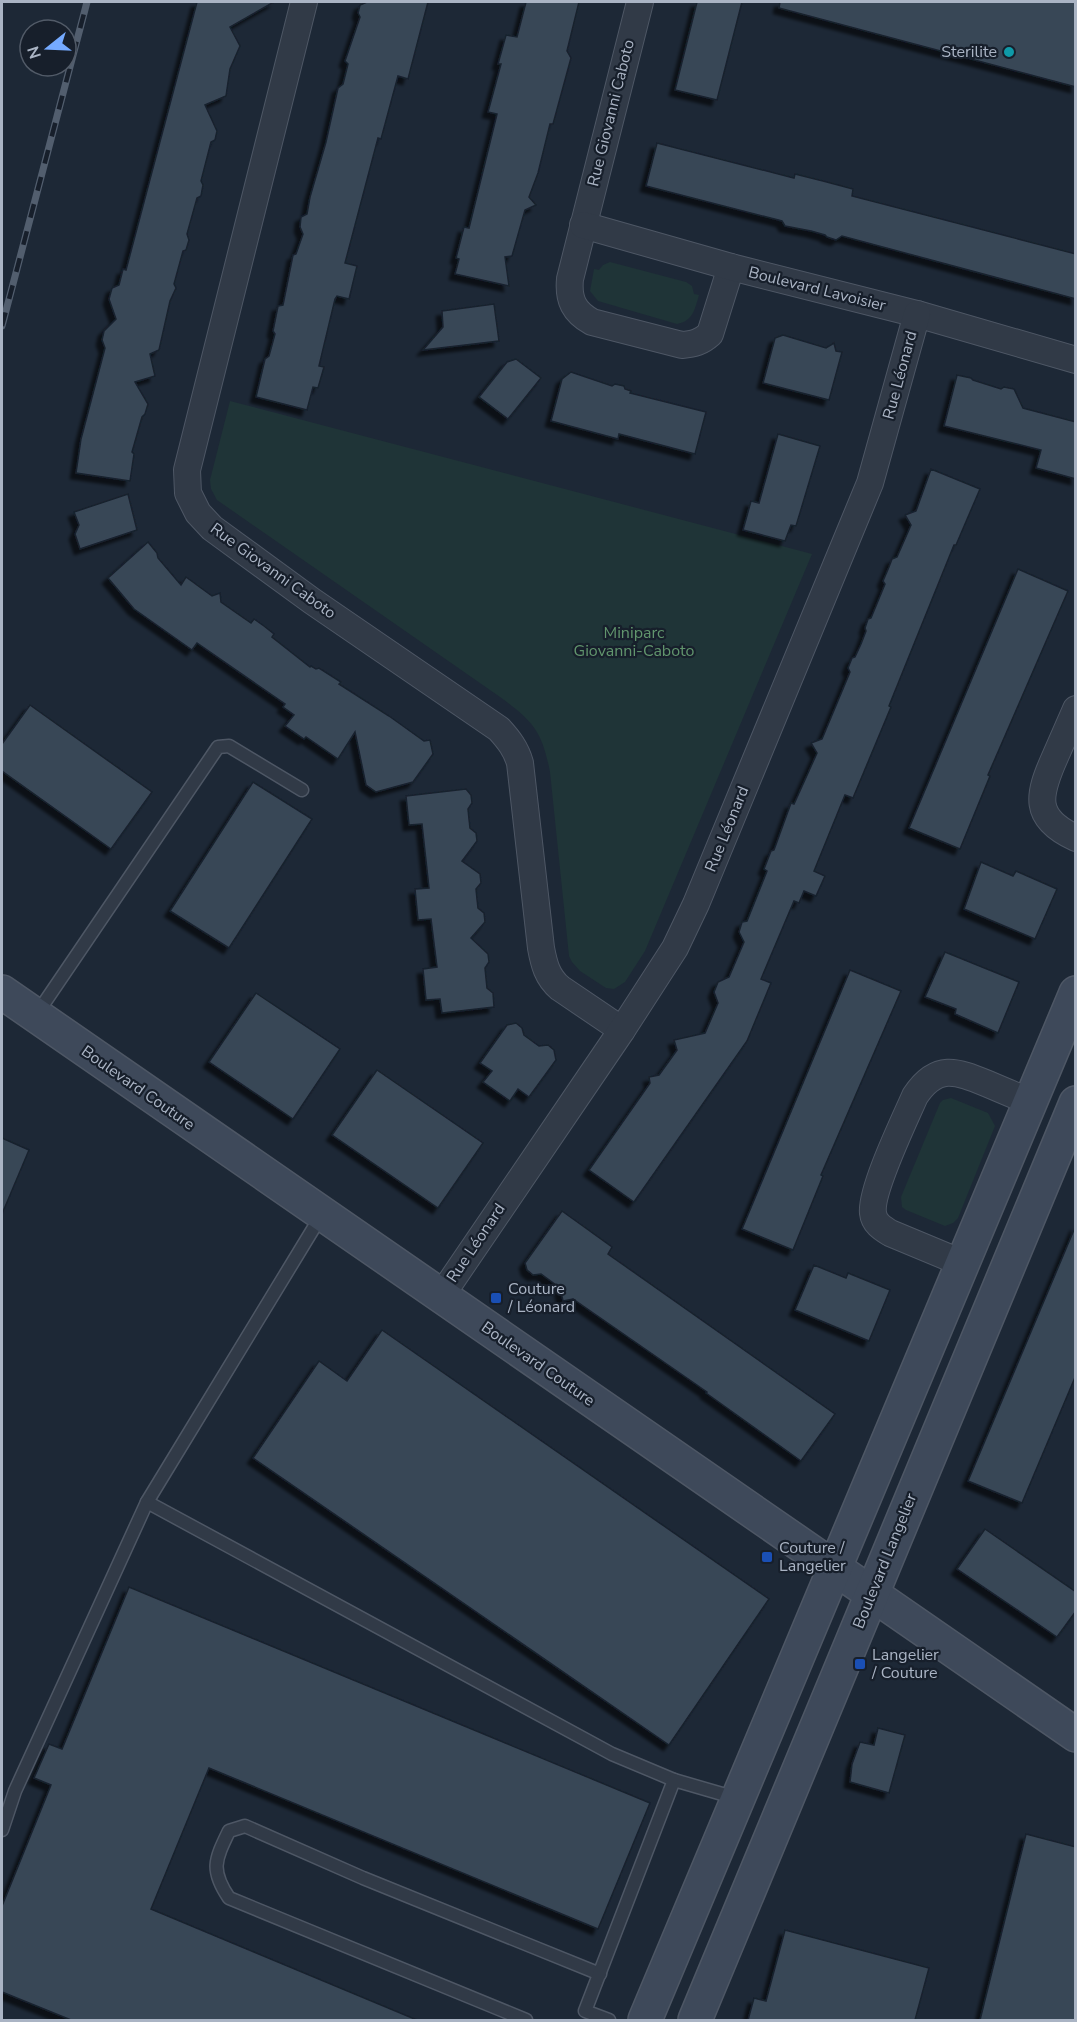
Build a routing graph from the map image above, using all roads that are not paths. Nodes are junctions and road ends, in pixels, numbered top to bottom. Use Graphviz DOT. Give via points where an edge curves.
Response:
graph roads {
  1 [pos="304,2"];
  2 [pos="640,2"];
  3 [pos="583,225"];
  4 [pos="731,267"];
  5 [pos="917,314"];
  6 [pos="1076,360"];
  7 [pos="1076,709"];
  8 [pos="302,790"];
  9 [pos="1076,838"];
  10 [pos="2,992"];
  11 [pos="1076,993"];
  12 [pos="35,1016"];
  13 [pos="622,1030"];
  14 [pos="1031,1102"];
  15 [pos="1076,1103"];
  16 [pos="322,1214"];
  17 [pos="962,1263"];
  18 [pos="441,1296"];
  19 [pos="147,1502"];
  20 [pos="835,1569"];
  21 [pos="871,1594"];
  22 [pos="1076,1735"];
  23 [pos="674,1780"];
  24 [pos="738,1799"];
  25 [pos="2,1830"];
  26 [pos="600,1974"];
  27 [pos="584,2016"];
  28 [pos="526,2020"];
  29 [pos="609,2020"];
  30 [pos="645,2020"];
  31 [pos="696,2020"];
  1 -- 13 [label="street, Rue Giovanni Caboto" via="187,470 188,493 198,513 212,528 508,738 522,770 541,948 547,971 560,988"];
  2 -- 3 [label="street, Rue Giovanni Caboto"];
  3 -- 4 [label="street, Boulevard Lavoisier"];
  3 -- 4 [label="street, Boulevard Lavoisier" via="569,293 573,306 592,322 682,345 702,341 714,325"];
  4 -- 5 [label="street, Boulevard Lavoisier"];
  5 -- 6 [label="street, Boulevard Lavoisier"];
  5 -- 13 [label="street, Rue Léonard" via="860,509 696,904 675,948"];
  7 -- 9 [label="street" via="1043,784 1042,798 1050,822"];
  8 -- 12 [label="lane" via="230,746 218,747"];
  10 -- 12 [label="main road, Boulevard Couture"];
  11 -- 14 [label="main road"];
  12 -- 16 [label="main road, Boulevard Couture"];
  13 -- 18 [label="street, Rue Léonard"];
  14 -- 17 [label="main road"];
  14 -- 17 [label="street" via="961,1073 947,1072 923,1083 915,1096 878,1185 873,1215 879,1226 890,1233"];
  15 -- 21 [label="main road, Boulevard Langelier"];
  16 -- 18 [label="main road, Boulevard Couture"];
  16 -- 19 [label="lane"];
  17 -- 20 [label="main road"];
  18 -- 20 [label="main road, Boulevard Couture"];
  19 -- 23 [label="lane" via="612,1754"];
  19 -- 25 [label="lane" via="15,1791"];
  20 -- 21 [label="main road, Boulevard Couture"];
  20 -- 24 [label="main road"];
  21 -- 22 [label="main road, Boulevard Couture"];
  21 -- 31 [label="main road, Boulevard Langelier"];
  23 -- 24 [label="lane"];
  23 -- 26 [label="lane"];
  24 -- 30 [label="main road"];
  26 -- 27 [label="lane"];
  26 -- 28 [label="lane" via="245,1826 229,1831 215,1868 229,1898"];
  27 -- 29 [label="lane"];
}
